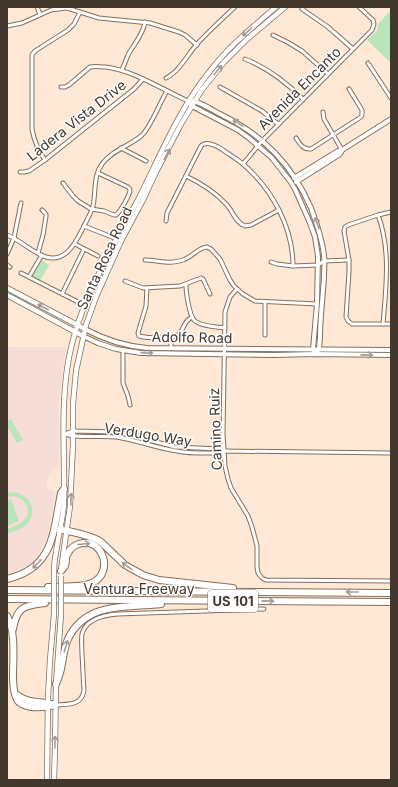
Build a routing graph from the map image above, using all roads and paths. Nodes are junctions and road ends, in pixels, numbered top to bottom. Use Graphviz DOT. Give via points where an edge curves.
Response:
graph roads {
  1 [pos="37,7"];
  2 [pos="235,7"];
  3 [pos="276,7"];
  4 [pos="285,7"];
  5 [pos="359,7"];
  6 [pos="302,9"];
  7 [pos="80,12"];
  8 [pos="40,14"];
  9 [pos="144,22"];
  10 [pos="7,26"];
  11 [pos="273,35"];
  12 [pos="196,45"];
  13 [pos="353,49"];
  14 [pos="245,59"];
  15 [pos="368,63"];
  16 [pos="122,70"];
  17 [pos="328,74"];
  18 [pos="166,78"];
  19 [pos="143,79"];
  20 [pos="62,87"];
  21 [pos="220,87"];
  22 [pos="349,89"];
  23 [pos="166,91"];
  24 [pos="390,94"];
  25 [pos="391,98"];
  26 [pos="303,99"];
  27 [pos="188,101"];
  28 [pos="194,101"];
  29 [pos="192,106"];
  30 [pos="323,112"];
  31 [pos="391,119"];
  32 [pos="278,124"];
  33 [pos="333,135"];
  34 [pos="296,138"];
  35 [pos="262,141"];
  36 [pos="258,145"];
  37 [pos="121,148"];
  38 [pos="342,150"];
  39 [pos="45,160"];
  40 [pos="146,161"];
  41 [pos="243,164"];
  42 [pos="20,172"];
  43 [pos="98,173"];
  44 [pos="186,176"];
  45 [pos="296,180"];
  46 [pos="63,183"];
  47 [pos="291,183"];
  48 [pos="21,203"];
  49 [pos="92,209"];
  50 [pos="42,210"];
  51 [pos="279,210"];
  52 [pos="391,212"];
  53 [pos="378,215"];
  54 [pos="166,221"];
  55 [pos="84,226"];
  56 [pos="7,235"];
  57 [pos="14,238"];
  58 [pos="117,239"];
  59 [pos="75,244"];
  60 [pos="84,249"];
  61 [pos="38,253"];
  62 [pos="7,254"];
  63 [pos="42,256"];
  64 [pos="98,256"];
  65 [pos="145,260"];
  66 [pos="349,260"];
  67 [pos="324,261"];
  68 [pos="271,262"];
  69 [pos="318,265"];
  70 [pos="293,266"];
  71 [pos="21,273"];
  72 [pos="29,278"];
  73 [pos="125,281"];
  74 [pos="186,285"];
  75 [pos="7,288"];
  76 [pos="147,288"];
  77 [pos="237,289"];
  78 [pos="62,294"];
  79 [pos="210,294"];
  80 [pos="7,295"];
  81 [pos="78,302"];
  82 [pos="266,302"];
  83 [pos="317,304"];
  84 [pos="192,317"];
  85 [pos="383,324"];
  86 [pos="391,324"];
  87 [pos="78,325"];
  88 [pos="225,328"];
  89 [pos="85,329"];
  90 [pos="76,332"];
  91 [pos="265,335"];
  92 [pos="83,336"];
  93 [pos="171,338"];
  94 [pos="171,348"];
  95 [pos="224,349"];
  96 [pos="313,349"];
  97 [pos="319,350"];
  98 [pos="391,350"];
  99 [pos="124,351"];
  100 [pos="224,354"];
  101 [pos="315,354"];
  102 [pos="391,356"];
  103 [pos="130,405"];
  104 [pos="64,434"];
  105 [pos="73,434"];
  106 [pos="224,451"];
  107 [pos="391,453"];
  108 [pos="64,489"];
  109 [pos="64,530"];
  110 [pos="61,573"];
  111 [pos="7,579"];
  112 [pos="391,581"];
  113 [pos="10,590"];
  114 [pos="261,592"];
  115 [pos="391,593"];
  116 [pos="7,600"];
  117 [pos="75,600"];
  118 [pos="197,601"];
  119 [pos="391,602"];
  120 [pos="264,609"];
  121 [pos="7,616"];
  122 [pos="12,634"];
  123 [pos="56,684"];
  124 [pos="48,705"];
  125 [pos="55,705"];
  126 [pos="47,780"];
  127 [pos="54,780"];
  1 -- 8 [label="street"];
  2 -- 12 [label="street"];
  3 -- 27 [label="main road, Santa Rosa Road, one-way" via="226,52"];
  28 -- 4 [label="main road, Santa Rosa Road, one-way" via="224,62"];
  5 -- 13 [label="street, Avenida Encanto" via="374,24 372,30"];
  6 -- 13 [label="street"];
  7 -- 8 [label="street" via="62,8"];
  7 -- 9 [label="street" via="99,18"];
  7 -- 39 [label="street" via="68,30 32,55 33,138"];
  8 -- 10 [label="street" via="22,23"];
  9 -- 12 [label="street" via="179,32"];
  9 -- 16 [label="street" via="141,36"];
  11 -- 17 [label="street" via="302,51"];
  12 -- 18 [label="street" via="174,73"];
  13 -- 17 [label="street, Avenida Encanto"];
  14 -- 26 [label="street" via="276,75"];
  15 -- 24 [label="street"];
  16 -- 19 [label="street"];
  16 -- 20 [label="street" via="94,66 69,85"];
  17 -- 26 [label="street, Avenida Encanto"];
  19 -- 23 [label="street"];
  19 -- 39 [label="street, Ladera Vista Drive"];
  21 -- 32 [label="street" via="262,111"];
  22 -- 33 [label="street" via="361,107 362,115"];
  23 -- 27 [label="street"];
  23 -- 37 [label="street" via="142,134"];
  24 -- 25 [label="street"];
  26 -- 32 [label="street, Avenida Encanto"];
  27 -- 28 [label="street"];
  27 -- 29 [label="street"];
  27 -- 58 [label="main road, Santa Rosa Road"];
  28 -- 29 [label="main road, Santa Rosa Road"];
  35 -- 28 [label="street, one-way" via="231,119"];
  29 -- 36 [label="street" via="238,130"];
  89 -- 29 [label="main road, Santa Rosa Road, one-way" via="96,297 121,242"];
  30 -- 33 [label="street"];
  31 -- 38 [label="street"];
  32 -- 35 [label="street, Avenida Encanto"];
  33 -- 34 [label="street" via="309,149 304,148"];
  33 -- 38 [label="street"];
  35 -- 36 [label="street, Avenida Encanto"];
  35 -- 45 [label="street" via="279,157"];
  36 -- 41 [label="street, Avenida Encanto"];
  36 -- 47 [label="street" via="272,158"];
  37 -- 40 [label="street"];
  37 -- 43 [label="street" via="102,164"];
  38 -- 45 [label="street" via="338,150"];
  39 -- 42 [label="street, Ladera Vista Drive" via="29,171"];
  41 -- 44 [label="street" via="218,147 204,143"];
  41 -- 51 [label="street" via="262,182"];
  43 -- 49 [label="street"];
  43 -- 49 [label="street" via="128,187 130,191 120,211 114,216"];
  44 -- 51 [label="street" via="219,197 240,224 245,226"];
  44 -- 54 [label="street" via="167,213"];
  45 -- 47 [label="street"];
  67 -- 45 [label="street, one-way" via="321,236 310,206"];
  46 -- 49 [label="street" via="76,200"];
  47 -- 69 [label="street" via="310,223 317,249"];
  48 -- 57 [label="street"];
  49 -- 55 [label="street"];
  50 -- 61 [label="street" via="46,216"];
  51 -- 70 [label="street" via="288,235"];
  52 -- 53 [label="street"];
  53 -- 66 [label="street" via="345,228"];
  53 -- 85 [label="street" via="386,266"];
  55 -- 58 [label="street"];
  55 -- 59 [label="street"];
  56 -- 57 [label="street"];
  57 -- 61 [label="street"];
  57 -- 62 [label="street"];
  58 -- 87 [label="main road, Santa Rosa Road" via="88,297"];
  59 -- 60 [label="street"];
  59 -- 63 [label="street" via="68,253 61,256"];
  60 -- 64 [label="street"];
  60 -- 78 [label="street"];
  61 -- 63 [label="street"];
  63 -- 72 [label="street"];
  65 -- 77 [label="street" via="176,262 207,247 220,259"];
  66 -- 67 [label="street"];
  66 -- 85 [label="street" via="346,312 348,321 352,324"];
  67 -- 69 [label="street"];
  67 -- 97 [label="street"];
  68 -- 70 [label="street"];
  69 -- 70 [label="street"];
  69 -- 83 [label="street"];
  71 -- 72 [label="street"];
  72 -- 78 [label="street"];
  73 -- 76 [label="street"];
  74 -- 76 [label="street"];
  74 -- 79 [label="street" via="202,278"];
  74 -- 84 [label="street"];
  87 -- 75 [label="main road, Adolfo Road, one-way"];
  76 -- 93 [label="street" via="146,304 138,335"];
  77 -- 82 [label="street" via="255,301"];
  77 -- 88 [label="street, Camino Ruiz" via="226,306"];
  78 -- 81 [label="street"];
  80 -- 90 [label="main road, Adolfo Road"];
  82 -- 83 [label="street"];
  82 -- 91 [label="street"];
  83 -- 96 [label="street"];
  84 -- 88 [label="street" via="199,323"];
  84 -- 93 [label="street" via="185,323 179,335"];
  85 -- 86 [label="street"];
  87 -- 89 [label="main road, Adolfo Road"];
  87 -- 90 [label="main road, Santa Rosa Road"];
  88 -- 95 [label="street, Camino Ruiz"];
  89 -- 92 [label="main road, Santa Rosa Road"];
  89 -- 94 [label="street, Adolfo Road" via="123,344"];
  90 -- 92 [label="main road, Adolfo Road"];
  90 -- 104 [label="main road, Santa Rosa Road" via="65,384"];
  92 -- 99 [label="street, Adolfo Road"];
  92 -- 105 [label="main road, Santa Rosa Road" via="75,382"];
  93 -- 94 [label="street"];
  94 -- 95 [label="street, Adolfo Road"];
  95 -- 96 [label="street, Adolfo Road"];
  95 -- 100 [label="street, Camino Ruiz"];
  96 -- 97 [label="street, Adolfo Road"];
  96 -- 101 [label="street"];
  97 -- 98 [label="street, Adolfo Road"];
  97 -- 101 [label="street"];
  99 -- 100 [label="street, Adolfo Road, one-way" via="150,354"];
  99 -- 103 [label="street" via="123,384"];
  100 -- 101 [label="street, Adolfo Road"];
  100 -- 106 [label="street, Camino Ruiz"];
  101 -- 102 [label="street, Adolfo Road, one-way"];
  104 -- 105 [label="street, Verdugo Way"];
  104 -- 108 [label="main road, Santa Rosa Road"];
  105 -- 106 [label="street, Verdugo Way" via="118,438 186,453"];
  109 -- 105 [label="main road, Santa Rosa Road, one-way" via="70,506"];
  106 -- 107 [label="street, Verdugo Way"];
  106 -- 112 [label="street, Camino Ruiz" via="224,466 228,479 248,516 255,536 258,573 262,578"];
  108 -- 109 [label="main road, Santa Rosa Road"];
  108 -- 111 [label="highway, one-way" via="61,493 52,541 44,556 31,569"];
  109 -- 110 [label="main road, Santa Rosa Road"];
  114 -- 109 [label="highway, one-way" via="151,578 130,569 97,539"];
  109 -- 124 [label="main road, Santa Rosa Road, bridge" via="56,554"];
  110 -- 113 [label="highway, one-way" via="66,556 76,545 92,544 103,554 104,570 93,583"];
  110 -- 123 [label="main road, Santa Rosa Road, bridge"];
  113 -- 114 [label="highway, Ventura Freeway / US 101"];
  115 -- 114 [label="highway, Ventura Freeway / US 101, one-way"];
  116 -- 117 [label="highway, Ventura Freeway / US 101"];
  117 -- 118 [label="highway, Ventura Freeway / US 101"];
  117 -- 122 [label="highway" via="25,607 16,616"];
  118 -- 119 [label="highway, Ventura Freeway / US 101, one-way"];
  123 -- 118 [label="highway, one-way" via="68,639 76,627 91,614 112,607"];
  120 -- 125 [label="street" via="118,614 97,618 83,632 82,697 77,702"];
  121 -- 122 [label="highway"];
  122 -- 124 [label="highway" via="15,694 24,700"];
  123 -- 125 [label="main road, Santa Rosa Road"];
  124 -- 125 [label="highway"];
  124 -- 126 [label="main road, Santa Rosa Road"];
  127 -- 125 [label="main road, Santa Rosa Road, one-way"];
}
